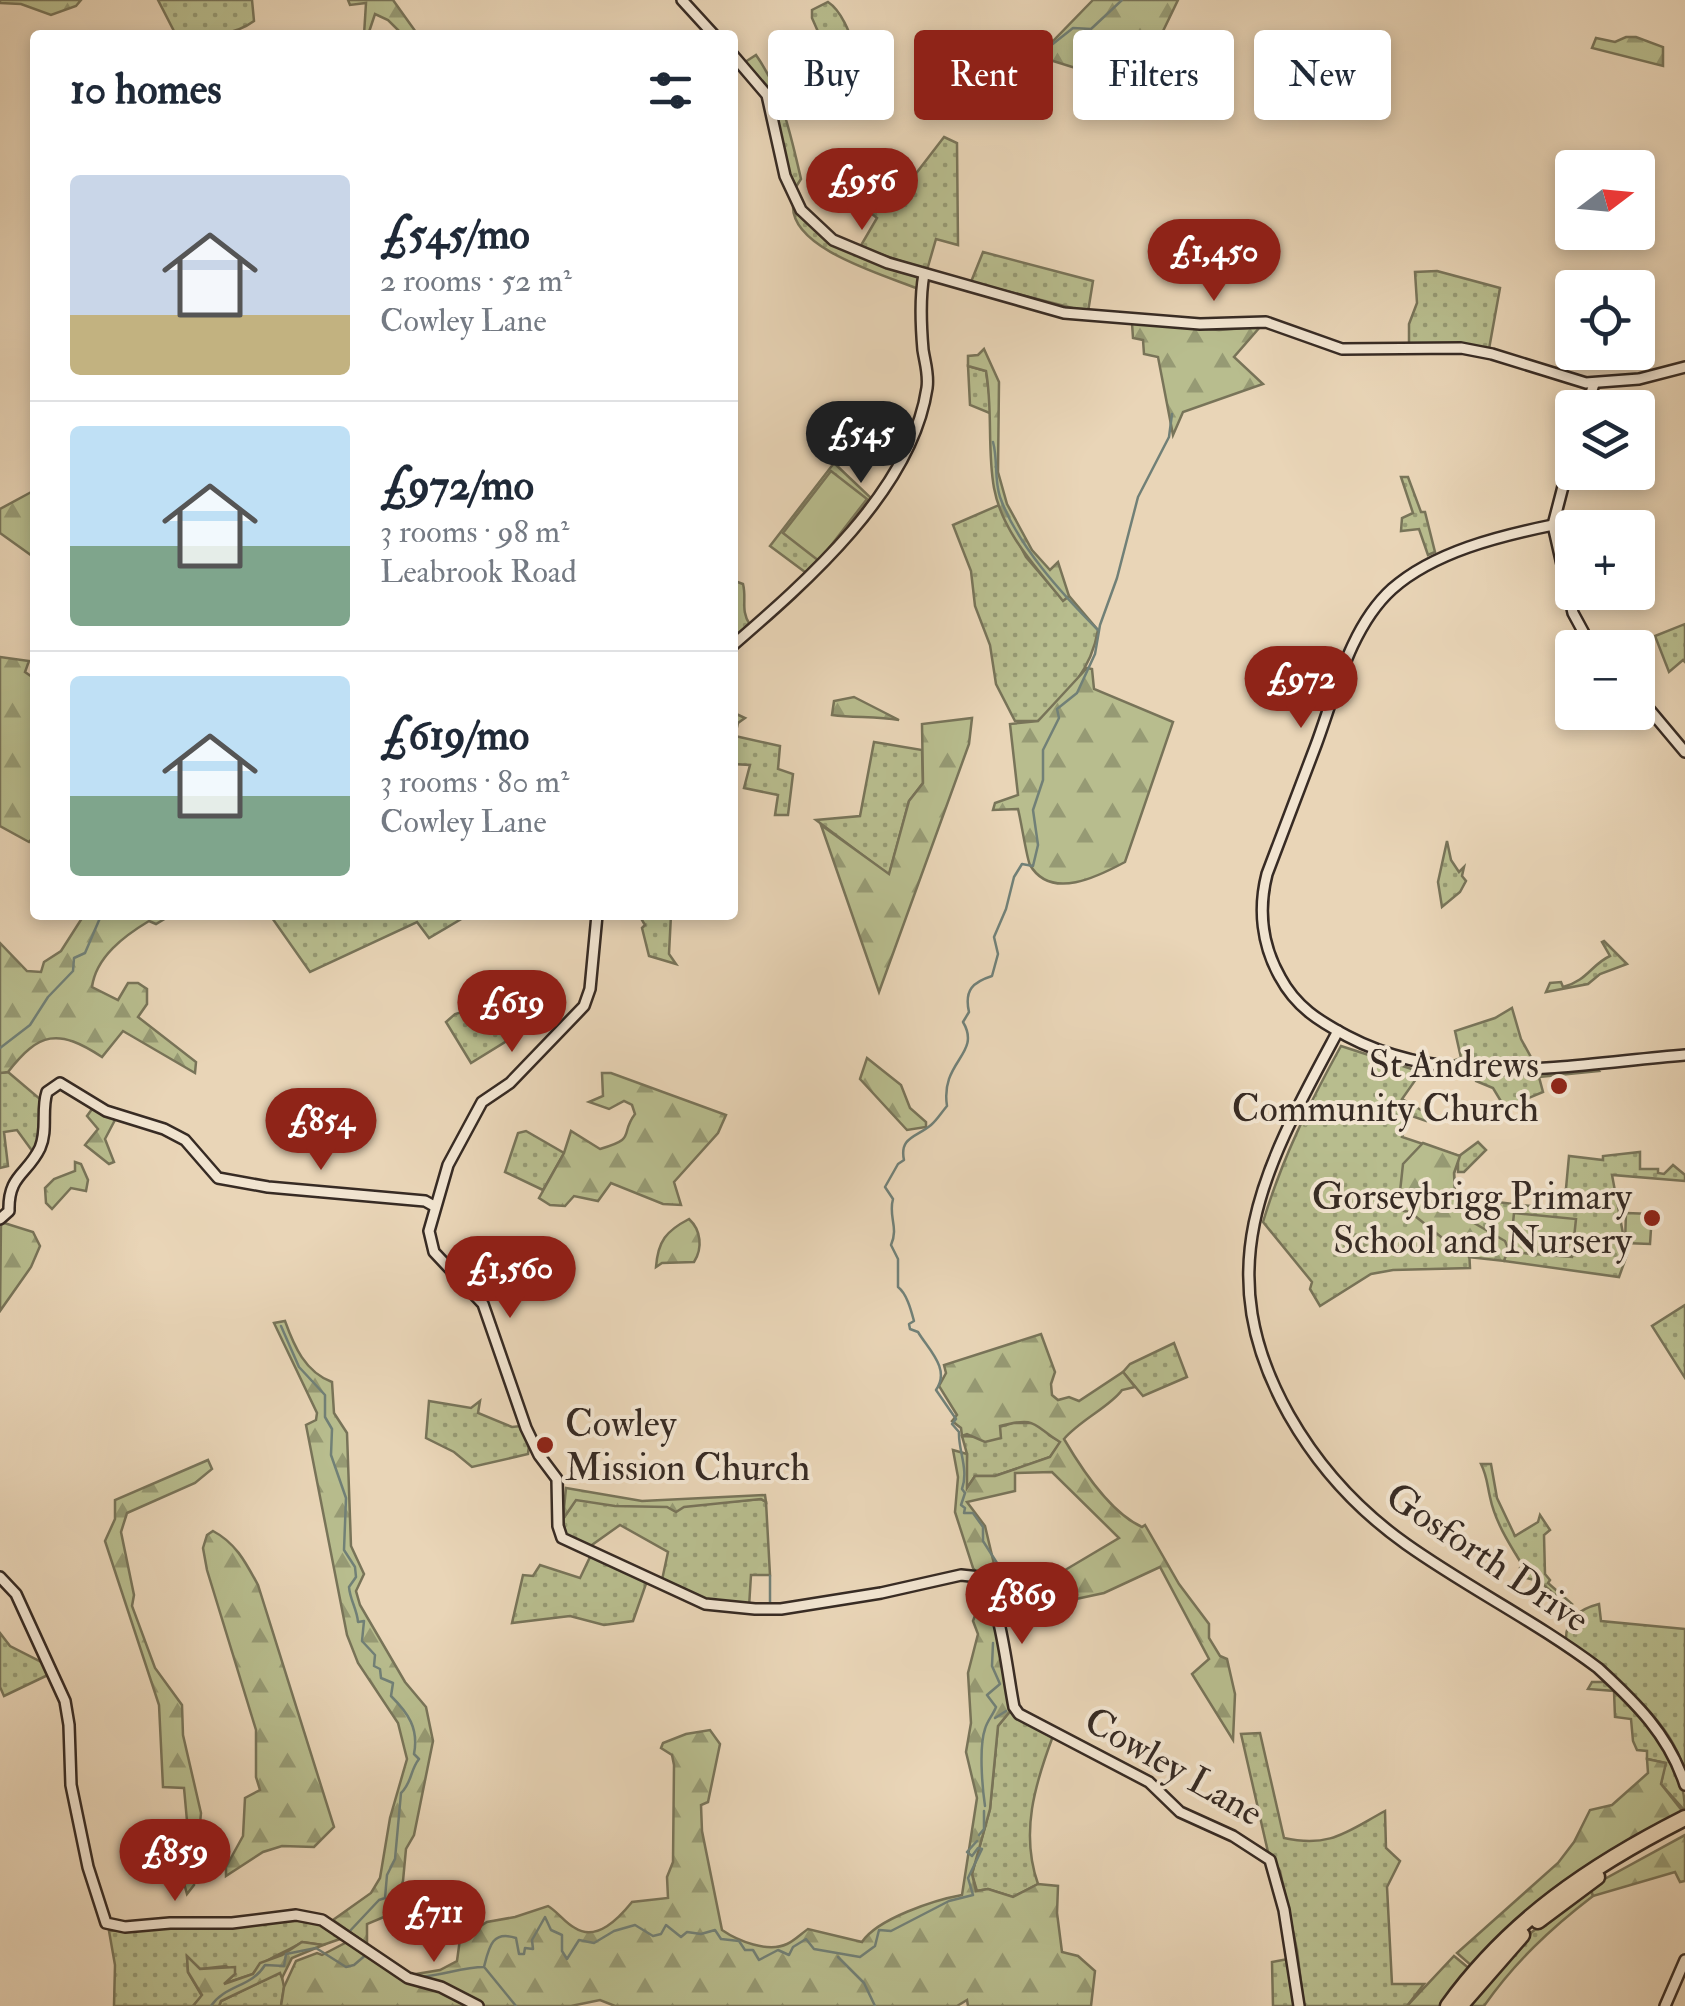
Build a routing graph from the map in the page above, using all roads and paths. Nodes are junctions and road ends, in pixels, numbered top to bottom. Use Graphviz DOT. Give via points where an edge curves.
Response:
graph roads {
  1 [pos="682,0"];
  2 [pos="709,30"];
  3 [pos="738,61"];
  4 [pos="924,274"];
  5 [pos="1685,367"];
  6 [pos="1594,384"];
  7 [pos="1592,390"];
  8 [pos="1562,490"];
  9 [pos="1553,525"];
  10 [pos="1582,630"];
  11 [pos="738,641"];
  12 [pos="1655,716"];
  13 [pos="1685,752"];
  14 [pos="597,920"];
  15 [pos="1338,1031"];
  16 [pos="1685,1056"];
  17 [pos="430,1204"];
  18 [pos="0,1219"];
  19 [pos="0,1578"];
  20 [pos="1685,1785"];
  21 [pos="1685,1818"];
  22 [pos="1685,1827"];
  23 [pos="1665,1833"];
  24 [pos="1685,1960"];
  25 [pos="478,2006"];
  26 [pos="1299,2006"];
  27 [pos="1448,2006"];
  28 [pos="1460,2006"];
  29 [pos="1665,2006"];
  1 -- 2 [label="street"];
  3 -- 4 [label="street" via="767,95 788,188 806,217 847,248"];
  4 -- 6 [label="street" via="1064,313 1266,322 1353,350 1461,348"];
  4 -- 11 [label="street" via="928,385 900,464 824,566"];
  5 -- 6 [label="street"];
  6 -- 7 [label="street"];
  8 -- 9 [label="street"];
  9 -- 10 [label="street"];
  9 -- 15 [label="street" via="1420,569 1383,598 1352,650 1262,906 1266,946 1281,980 1301,1007"];
  12 -- 13 [label="street"];
  14 -- 17 [label="street" via="584,1006 510,1083 482,1102"];
  15 -- 16 [label="street" via="1370,1048 1446,1068"];
  15 -- 20 [label="street, Gosforth Drive" via="1280,1141 1255,1220 1248,1302 1272,1381 1310,1449 1356,1504 1405,1544 1598,1668 1660,1732"];
  17 -- 18 [label="street" via="218,1178 184,1140 118,1116 60,1083 47,1092 40,1147 14,1180 9,1210"];
  17 -- 26 [label="street, Cowley Lane" via="431,1245 483,1304 526,1428 557,1479 558,1526 566,1542 705,1604 782,1609 980,1577 992,1597 1020,1714 1150,1782 1173,1806 1273,1865"];
  19 -- 25 [label="street" via="16,1594 65,1702 72,1785 106,1923 232,1924 296,1915 322,1920 408,1978"];
  21 -- 23 [label="highway"];
  22 -- 23 [label="highway"];
  23 -- 27 [label="highway" via="1594,1868 1529,1916"];
  23 -- 28 [label="highway" via="1529,1928"];
  24 -- 29 [label="street"];
}
